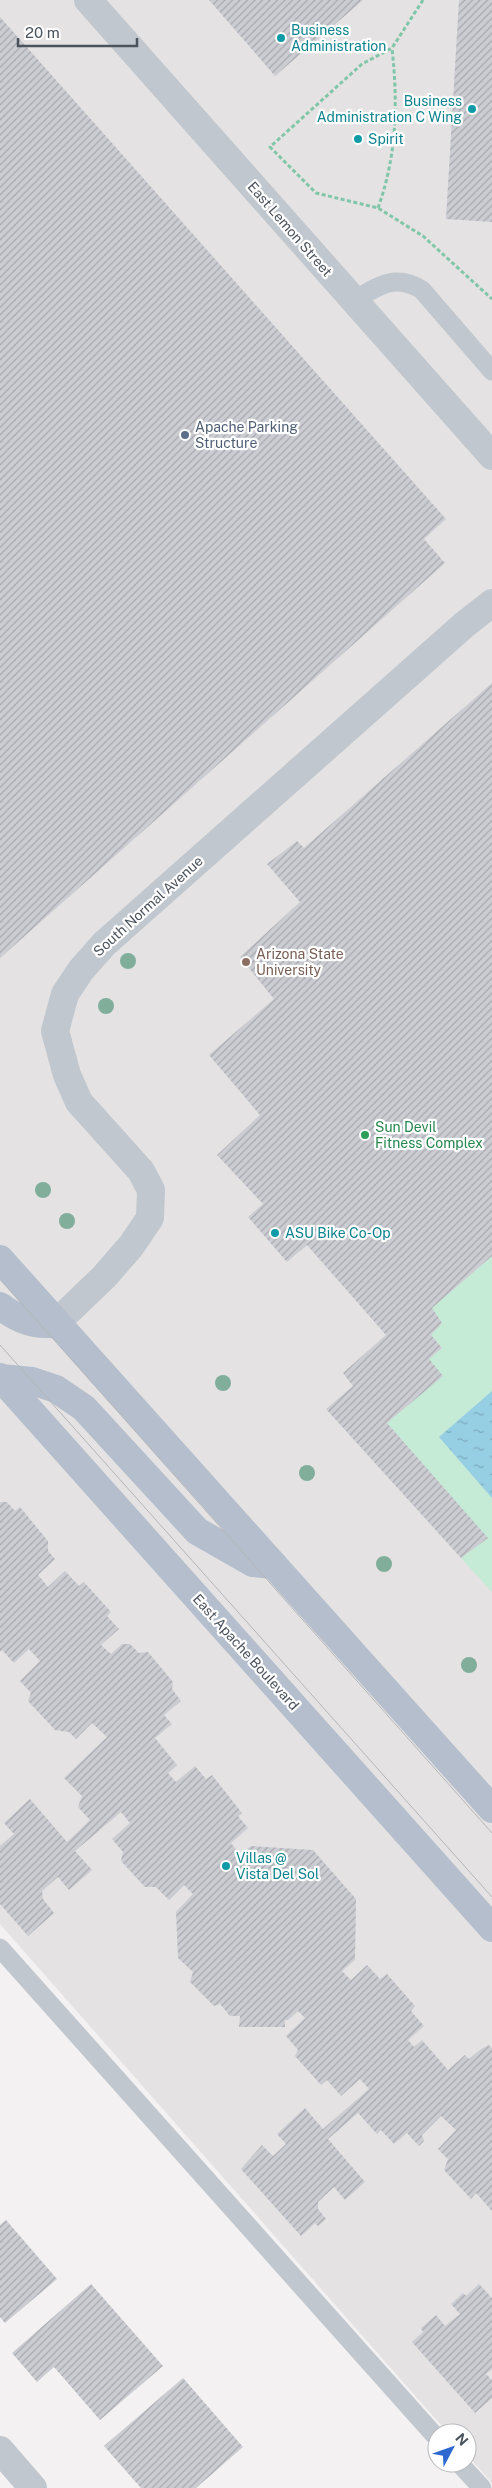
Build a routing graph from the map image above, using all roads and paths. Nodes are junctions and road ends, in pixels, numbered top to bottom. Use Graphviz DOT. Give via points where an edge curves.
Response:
graph roads {
  1 [pos="88,0"];
  2 [pos="423,0"];
  3 [pos="392,48"];
  4 [pos="378,208"];
  5 [pos="492,299"];
  6 [pos="353,301"];
  7 [pos="492,370"];
  8 [pos="491,454"];
  9 [pos="492,603"];
  10 [pos="0,1258"];
  11 [pos="0,1306"];
  12 [pos="56,1322"];
  13 [pos="0,1378"];
  14 [pos="274,1565"];
  15 [pos="492,1809"];
  16 [pos="492,1928"];
  17 [pos="0,1948"];
  18 [pos="427,2427"];
  19 [pos="0,2450"];
  20 [pos="468,2473"];
  21 [pos="34,2488"];
  22 [pos="482,2488"];
  1 -- 6 [label="street, East Lemon Street"];
  2 -- 3 [label="path"];
  3 -- 4 [label="path" via="397,94 394,138 389,179"];
  3 -- 4 [label="path" via="362,64 270,147 316,193"];
  4 -- 5 [label="path" via="423,236"];
  6 -- 7 [label="lane" via="378,286 397,281 411,283 422,290"];
  6 -- 8 [label="street, East Lemon Street"];
  9 -- 12 [label="street, South Normal Avenue" via="104,944 65,994 55,1031 79,1102 141,1172 151,1190 150,1218 131,1246 104,1277"];
  10 -- 12 [label="main road"];
  11 -- 12 [label="main road" via="16,1318 33,1323"];
  12 -- 14 [label="main road"];
  13 -- 14 [label="main road" via="32,1381 56,1389 84,1408 197,1531 253,1563"];
  13 -- 16 [label="main road, East Apache Boulevard"];
  14 -- 15 [label="main road"];
  17 -- 18 [label="lane"];
  19 -- 21 [label="street"];
  20 -- 22 [label="lane"];
}
